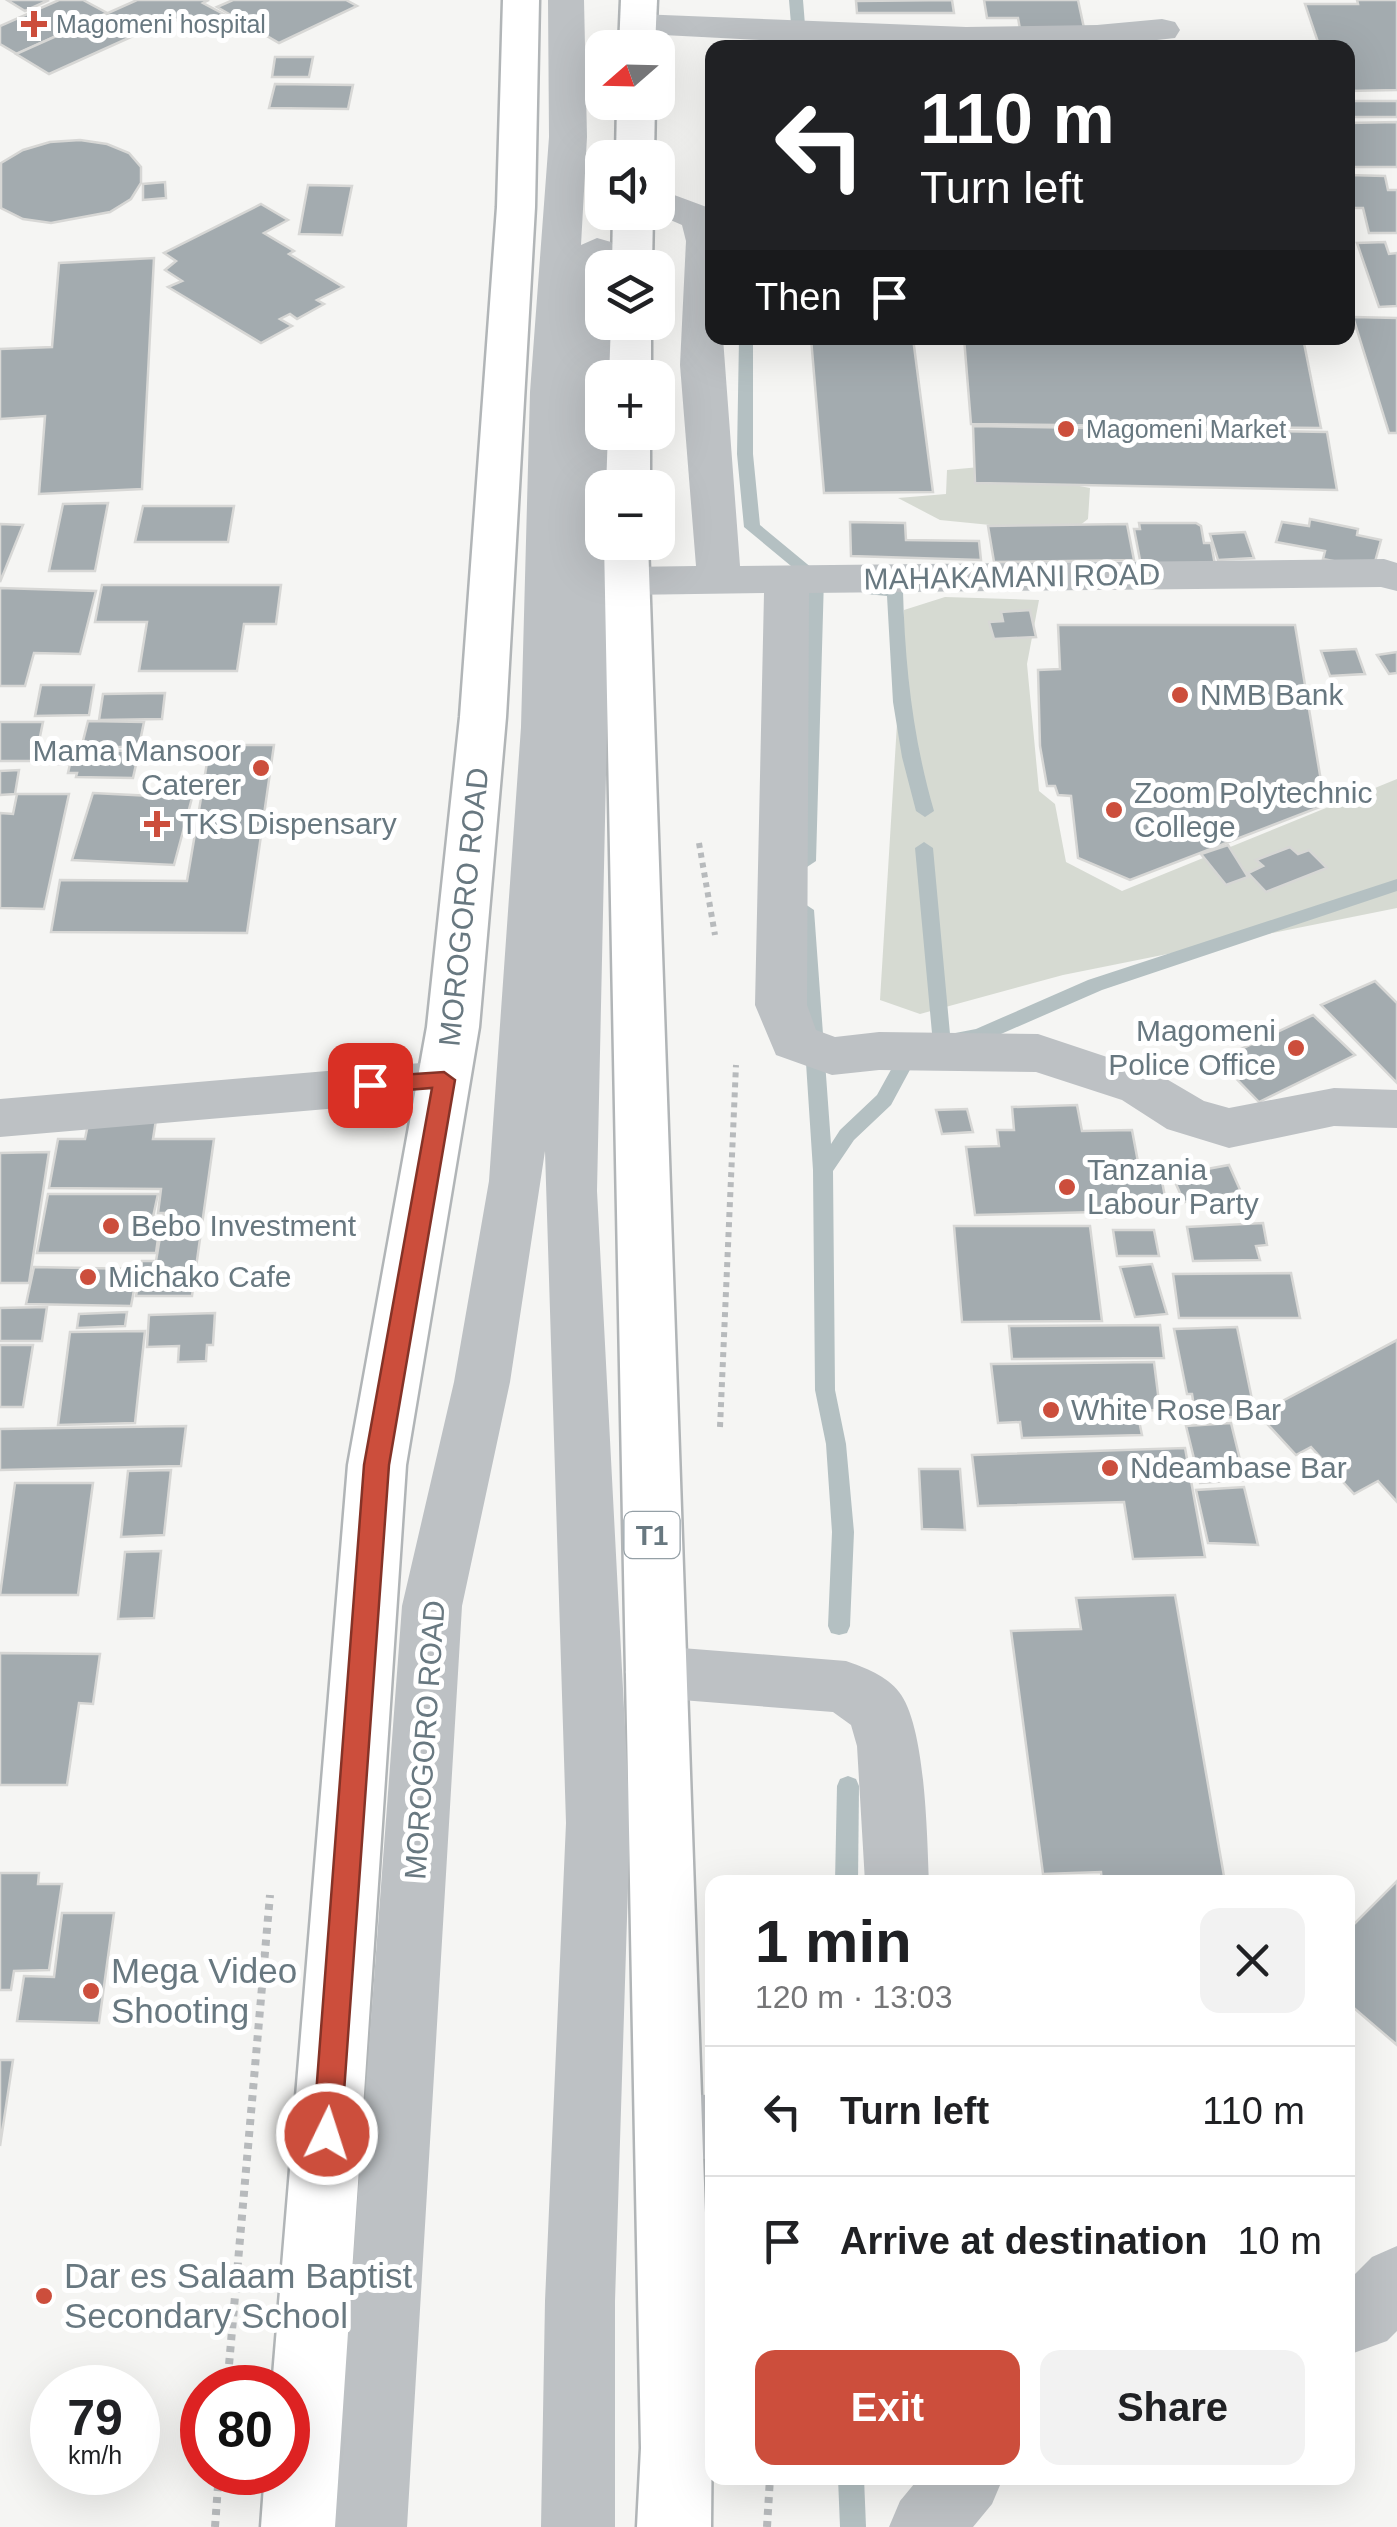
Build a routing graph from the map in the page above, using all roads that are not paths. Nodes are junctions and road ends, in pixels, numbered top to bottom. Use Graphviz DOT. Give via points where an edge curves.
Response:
graph roads {
  1 [pos="521,0"];
  2 [pos="566,0"];
  3 [pos="606,0"];
  4 [pos="638,24"];
  5 [pos="605,30"];
  6 [pos="1162,30"];
  7 [pos="602,120"];
  8 [pos="675,208"];
  9 [pos="705,238"];
  10 [pos="705,267"];
  11 [pos="626,562"];
  12 [pos="788,578"];
  13 [pos="1397,578"];
  14 [pos="718,580"];
  15 [pos="444,1080"];
  16 [pos="1397,1109"];
  17 [pos="0,1118"];
  18 [pos="656,1672"];
  19 [pos="897,1875"];
  20 [pos="691,2127"];
  21 [pos="695,2447"];
  22 [pos="960,2485"];
  23 [pos="298,2527"];
  24 [pos="370,2527"];
  25 [pos="578,2527"];
  26 [pos="674,2527"];
  27 [pos="926,2527"];
  1 -- 15 [label="highway, MOROGORO ROAD" via="516,207 483,717"];
  2 -- 24 [label="street, MOROGORO ROAD" via="568,137 551,392 544,728 516,1181 482,1382 432,1606"];
  3 -- 5 [label="street"];
  4 -- 6 [label="street" via="994,39 1086,40"];
  7 -- 25 [label="street" via="570,1191 598,1822"];
  8 -- 9 [label="street" via="700,218"];
  10 -- 14 [label="street" via="701,365"];
  11 -- 14 [label="street, MAHAKAMANI ROAD"];
  11 -- 18 [label="highway, T1"];
  12 -- 13 [label="street, MAHAKAMANI ROAD"];
  12 -- 14 [label="street, MAHAKAMANI ROAD"];
  12 -- 16 [label="street" via="781,1005 794,1042 832,1056 1038,1054 1140,1087 1186,1115 1229,1128 1334,1106"];
  15 -- 17 [label="street"];
  15 -- 23 [label="highway, MOROGORO ROAD" via="376,1465"];
  18 -- 19 [label="street" via="846,1688 877,1710 888,1746"];
  18 -- 20 [label="highway, T1"];
  20 -- 21 [label="highway, T1"];
  21 -- 26 [label="highway, T1"];
  22 -- 27 [label="street"];
}
